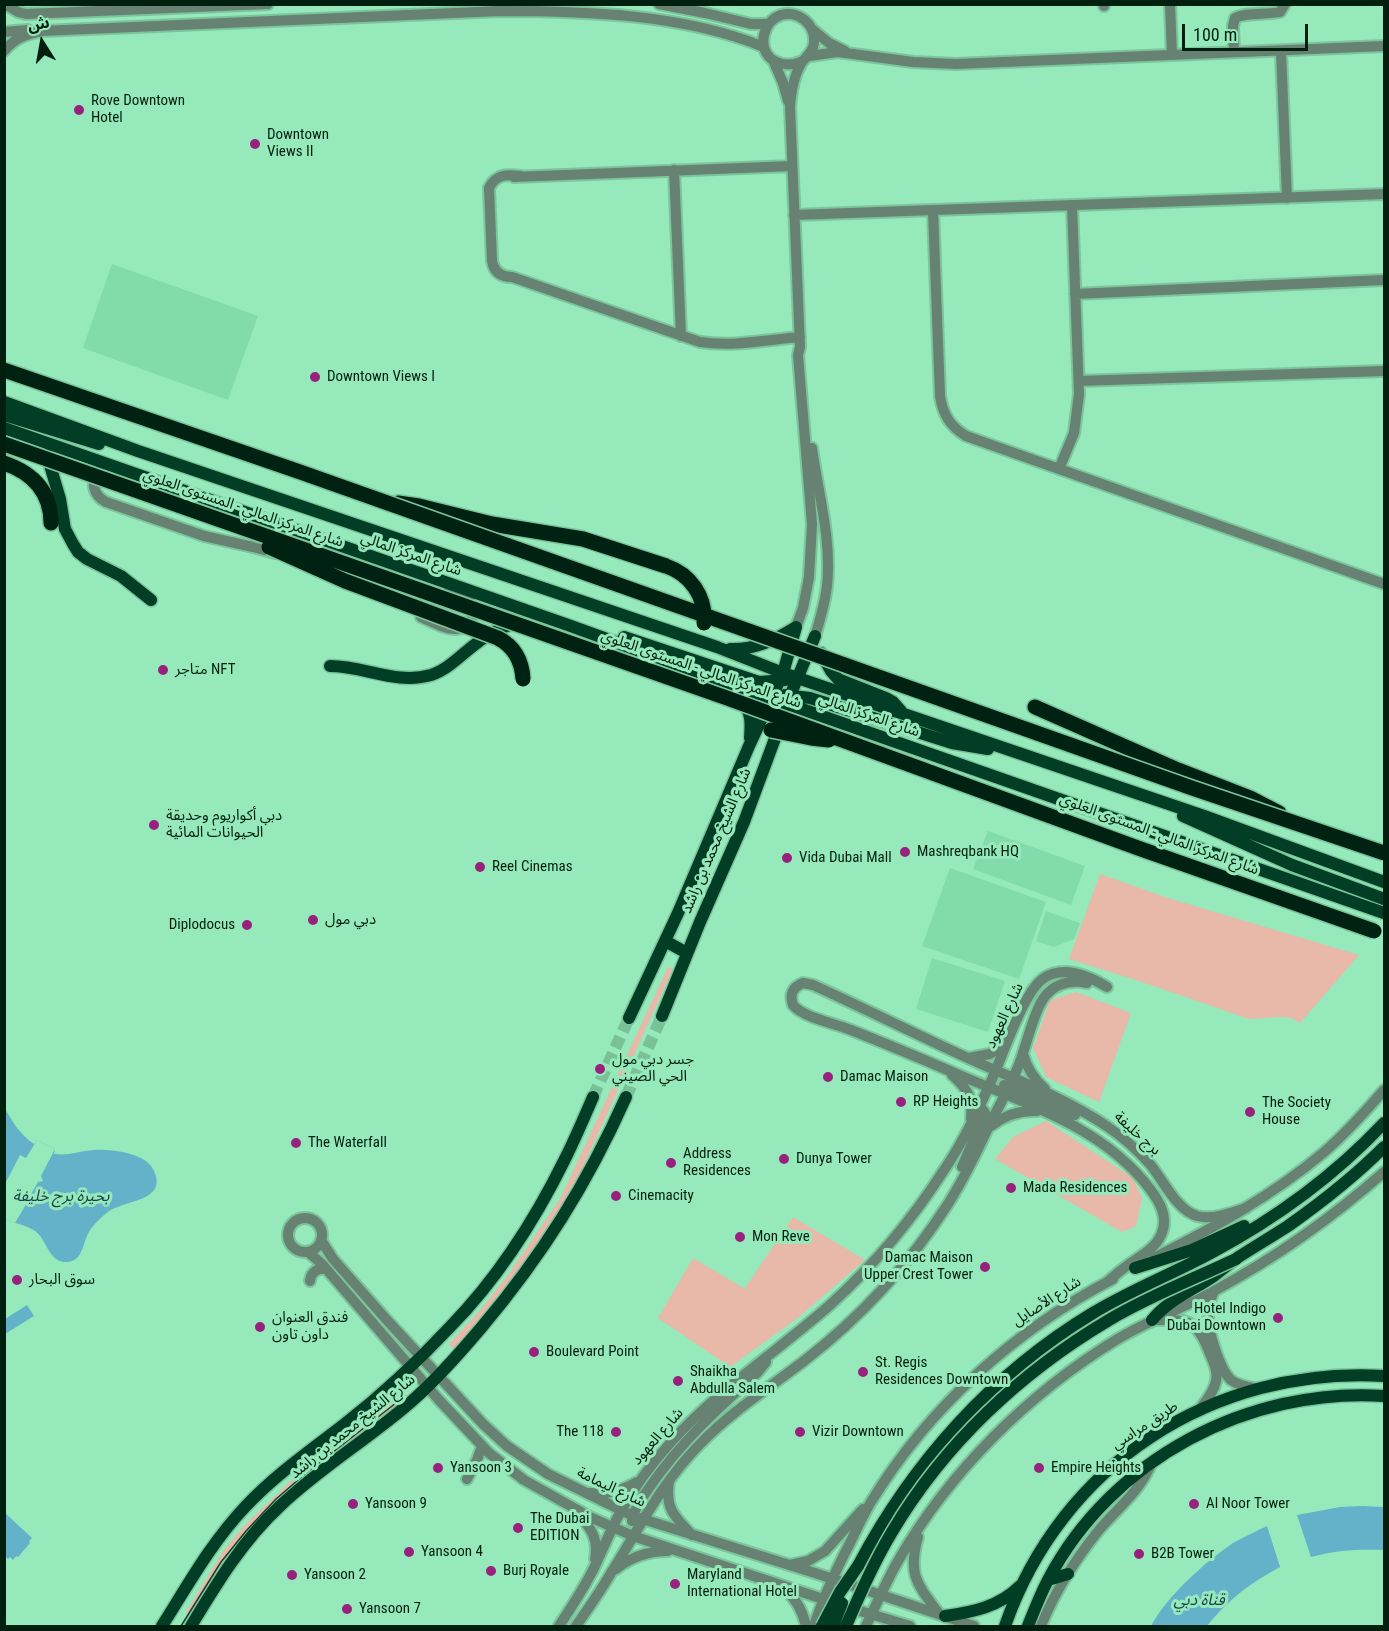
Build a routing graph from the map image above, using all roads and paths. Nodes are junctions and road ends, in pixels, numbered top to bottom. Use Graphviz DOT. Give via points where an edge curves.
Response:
graph roads {
  1 [pos="4,4"];
  2 [pos="268,4"];
  3 [pos="659,4"];
  4 [pos="782,4"];
  5 [pos="797,4"];
  6 [pos="1170,4"];
  7 [pos="1285,4"];
  8 [pos="42,14"];
  9 [pos="4,15"];
  10 [pos="772,21"];
  11 [pos="809,25"];
  12 [pos="42,31"];
  13 [pos="4,32"];
  14 [pos="1384,46"];
  15 [pos="764,47"];
  16 [pos="4,51"];
  17 [pos="1281,51"];
  18 [pos="1234,52"];
  19 [pos="848,53"];
  20 [pos="1172,55"];
  21 [pos="806,58"];
  22 [pos="773,60"];
  23 [pos="790,107"];
  24 [pos="792,166"];
  25 [pos="674,170"];
  26 [pos="1384,194"];
  27 [pos="1287,198"];
  28 [pos="1072,205"];
  29 [pos="933,210"];
  30 [pos="794,215"];
  31 [pos="1384,280"];
  32 [pos="1075,294"];
  33 [pos="681,336"];
  34 [pos="800,342"];
  35 [pos="4,370"];
  36 [pos="1384,370"];
  37 [pos="1079,381"];
  38 [pos="5,405"];
  39 [pos="4,428"];
  40 [pos="27,435"];
  41 [pos="4,444"];
  42 [pos="4,463"];
  43 [pos="107,464"];
  44 [pos="1059,469"];
  45 [pos="386,503"];
  46 [pos="51,523"];
  47 [pos="228,523"];
  48 [pos="438,581"];
  49 [pos="1384,584"];
  50 [pos="151,600"];
  51 [pos="547,618"];
  52 [pos="568,625"];
  53 [pos="703,626"];
  54 [pos="796,627"];
  55 [pos="815,636"];
  56 [pos="717,647"];
  57 [pos="762,664"];
  58 [pos="330,666"];
  59 [pos="710,676"];
  60 [pos="781,677"];
  61 [pos="797,677"];
  62 [pos="523,679"];
  63 [pos="759,682"];
  64 [pos="772,698"];
  65 [pos="789,699"];
  66 [pos="803,703"];
  67 [pos="1035,707"];
  68 [pos="904,715"];
  69 [pos="839,722"];
  70 [pos="771,729"];
  71 [pos="841,739"];
  72 [pos="749,746"];
  73 [pos="1004,749"];
  74 [pos="771,751"];
  75 [pos="1128,791"];
  76 [pos="1294,822"];
  77 [pos="1384,853"];
  78 [pos="1384,882"];
  79 [pos="1384,899"];
  80 [pos="1384,913"];
  81 [pos="1384,935"];
  82 [pos="665,941"];
  83 [pos="687,953"];
  84 [pos="662,1016"];
  85 [pos="629,1018"];
  86 [pos="1009,1041"];
  87 [pos="1023,1054"];
  88 [pos="968,1058"];
  89 [pos="945,1069"];
  90 [pos="996,1071"];
  91 [pos="1009,1086"];
  92 [pos="989,1088"];
  93 [pos="1384,1090"];
  94 [pos="1052,1095"];
  95 [pos="593,1097"];
  96 [pos="626,1097"];
  97 [pos="977,1110"];
  98 [pos="1045,1112"];
  99 [pos="1384,1123"];
  100 [pos="971,1124"];
  101 [pos="1109,1127"];
  102 [pos="988,1128"];
  103 [pos="1384,1147"];
  104 [pos="1384,1172"];
  105 [pos="950,1201"];
  106 [pos="1246,1208"];
  107 [pos="1279,1212"];
  108 [pos="321,1240"];
  109 [pos="308,1252"];
  110 [pos="1236,1259"];
  111 [pos="1135,1268"];
  112 [pos="327,1269"];
  113 [pos="310,1281"];
  114 [pos="1107,1282"];
  115 [pos="1214,1291"];
  116 [pos="1152,1320"];
  117 [pos="772,1351"];
  118 [pos="421,1356"];
  119 [pos="410,1367"];
  120 [pos="438,1376"];
  121 [pos="1384,1376"];
  122 [pos="427,1387"];
  123 [pos="1258,1389"];
  124 [pos="1384,1396"];
  125 [pos="1200,1409"];
  126 [pos="486,1449"];
  127 [pos="1150,1464"];
  128 [pos="642,1478"];
  129 [pos="669,1478"];
  130 [pos="470,1480"];
  131 [pos="580,1491"];
  132 [pos="870,1503"];
  133 [pos="572,1508"];
  134 [pos="621,1511"];
  135 [pos="638,1518"];
  136 [pos="922,1525"];
  137 [pos="612,1528"];
  138 [pos="633,1536"];
  139 [pos="692,1536"];
  140 [pos="676,1551"];
  141 [pos="790,1565"];
  142 [pos="858,1566"];
  143 [pos="593,1569"];
  144 [pos="611,1574"];
  145 [pos="1068,1574"];
  146 [pos="832,1579"];
  147 [pos="1048,1580"];
  148 [pos="1025,1581"];
  149 [pos="780,1585"];
  150 [pos="881,1595"];
  151 [pos="823,1599"];
  152 [pos="872,1614"];
  153 [pos="943,1616"];
  154 [pos="162,1626"];
  155 [pos="192,1626"];
  156 [pos="559,1626"];
  157 [pos="576,1626"];
  158 [pos="806,1626"];
  159 [pos="814,1626"];
  160 [pos="822,1626"];
  161 [pos="833,1626"];
  162 [pos="846,1626"];
  163 [pos="866,1626"];
  164 [pos="910,1626"];
  165 [pos="974,1626"];
  166 [pos="1005,1626"];
  167 [pos="1028,1626"];
  168 [pos="1041,1626"];
  1 -- 8 [label="street" via="18,12"];
  2 -- 8 [label="street"];
  3 -- 10 [label="street" via="751,24"];
  4 -- 10 [label="street"];
  5 -- 11 [label="street"];
  6 -- 20 [label="street"];
  7 -- 18 [label="street" via="1280,12 1235,18"];
  8 -- 9 [label="street"];
  10 -- 11 [label="street" via="792,14"];
  10 -- 15 [label="street" via="764,31"];
  11 -- 19 [label="street"];
  11 -- 21 [label="street" via="814,43"];
  12 -- 13 [label="street"];
  12 -- 15 [label="street" via="533,11 674,23 724,33"];
  12 -- 16 [label="street" via="18,38"];
  14 -- 17 [label="street"];
  15 -- 22 [label="street"];
  17 -- 18 [label="street"];
  17 -- 27 [label="street"];
  18 -- 20 [label="street"];
  19 -- 20 [label="street" via="956,64"];
  19 -- 21 [label="street" via="828,52"];
  21 -- 22 [label="street" via="788,65"];
  21 -- 23 [label="street" via="794,83"];
  22 -- 23 [label="street"];
  23 -- 24 [label="street"];
  24 -- 25 [label="street"];
  24 -- 30 [label="street"];
  25 -- 33 [label="street"];
  25 -- 33 [label="street" via="512,177 495,188 490,201 493,255 498,266 512,277"];
  26 -- 27 [label="street"];
  27 -- 28 [label="street"];
  28 -- 29 [label="street"];
  28 -- 32 [label="street"];
  29 -- 30 [label="street"];
  29 -- 44 [label="street" via="940,396 947,420 966,436"];
  30 -- 34 [label="street"];
  31 -- 32 [label="street"];
  32 -- 37 [label="street"];
  33 -- 34 [label="street" via="709,343 765,342 778,346"];
  34 -- 54 [label="street" via="798,358 812,524 808,577"];
  34 -- 55 [label="street" via="828,560 825,602"];
  35 -- 45 [label="highway, bridge"];
  36 -- 37 [label="street"];
  37 -- 44 [label="street" via="1074,433"];
  38 -- 56 [label="main road, شارع المركز المالي"];
  39 -- 40 [label="main road, شارع المركز المالي"];
  40 -- 43 [label="main road, شارع المركز المالي"];
  40 -- 50 [label="main road" via="48,458 65,529 78,552 121,576"];
  41 -- 47 [label="highway, شارع المركز المالي - المستوى العلوي, bridge"];
  42 -- 46 [label="highway" via="19,468 37,483 51,511"];
  43 -- 48 [label="main road, شارع المركز المالي"];
  43 -- 48 [label="street" via="93,482 95,492 106,502 198,534 279,555 443,626 464,627 473,616 471,602"];
  44 -- 49 [label="street"];
  45 -- 53 [label="highway, bridge" via="583,539 672,568 698,592 704,612"];
  45 -- 76 [label="highway, bridge"];
  47 -- 62 [label="highway, bridge" via="335,576 498,638 516,653"];
  47 -- 71 [label="highway, شارع المركز المالي - المستوى العلوي, bridge"];
  48 -- 51 [label="main road, شارع المركز المالي"];
  51 -- 52 [label="main road, شارع المركز المالي"];
  51 -- 58 [label="main road" via="520,621 503,628 430,675 400,679"];
  52 -- 59 [label="main road, شارع المركز المالي"];
  52 -- 63 [label="main road" via="593,627"];
  54 -- 56 [label="main road" via="771,642 753,647"];
  54 -- 60 [label="main road, شارع الشيخ محمد بن راشد"];
  55 -- 61 [label="main road, شارع الشيخ محمد بن راشد"];
  55 -- 68 [label="main road" via="838,679 886,698"];
  56 -- 57 [label="main road, شارع المركز المالي"];
  57 -- 60 [label="main road, شارع المركز المالي"];
  57 -- 63 [label="main road" via="765,677"];
  59 -- 64 [label="main road, شارع المركز المالي"];
  59 -- 72 [label="main road" via="747,707 751,720"];
  60 -- 61 [label="main road, شارع المركز المالي"];
  60 -- 63 [label="main road"];
  60 -- 64 [label="main road, شارع الشيخ محمد بن راشد"];
  61 -- 65 [label="main road, شارع الشيخ محمد بن راشد"];
  61 -- 68 [label="main road, شارع المركز المالي"];
  64 -- 65 [label="main road"];
  64 -- 72 [label="main road, شارع الشيخ محمد بن راشد"];
  65 -- 66 [label="main road"];
  65 -- 74 [label="main road, شارع الشيخ محمد بن راشد"];
  66 -- 69 [label="main road, شارع المركز المالي"];
  66 -- 73 [label="main road" via="969,747"];
  67 -- 76 [label="highway, bridge" via="1250,798"];
  68 -- 73 [label="main road, شارع المركز المالي"];
  69 -- 74 [label="main road" via="798,724"];
  69 -- 80 [label="main road, شارع المركز المالي"];
  70 -- 71 [label="highway, bridge" via="818,740"];
  71 -- 81 [label="highway, شارع المركز المالي - المستوى العلوي, bridge"];
  72 -- 82 [label="main road, شارع الشيخ محمد بن راشد"];
  73 -- 75 [label="main road, شارع المركز المالي"];
  74 -- 83 [label="main road, شارع الشيخ محمد بن راشد"];
  75 -- 78 [label="main road, شارع المركز المالي"];
  75 -- 79 [label="main road" via="1292,866"];
  76 -- 77 [label="highway, bridge"];
  82 -- 83 [label="main road"];
  82 -- 85 [label="main road, شارع الشيخ محمد بن راشد"];
  83 -- 84 [label="main road, شارع الشيخ محمد بن راشد"];
  86 -- 87 [label="street, شارع العهود" via="1029,993 1047,976 1072,973 1107,987 1077,981 1051,990 1040,1004"];
  86 -- 88 [label="street" via="990,1054"];
  86 -- 90 [label="street, شارع العهود"];
  87 -- 91 [label="street, شارع العهود"];
  87 -- 94 [label="street" via="1032,1075"];
  88 -- 89 [label="street, برج خليفة" via="808,983 798,985 791,994 793,1005 801,1012"];
  88 -- 90 [label="street, برج خليفة"];
  89 -- 92 [label="street"];
  89 -- 100 [label="street" via="969,1096"];
  90 -- 91 [label="street, برج خليفة"];
  90 -- 92 [label="street, شارع العهود"];
  91 -- 92 [label="street"];
  91 -- 94 [label="street, برج خليفة"];
  91 -- 98 [label="street"];
  91 -- 101 [label="street"];
  91 -- 102 [label="street, شارع العهود"];
  92 -- 97 [label="street, شارع العهود"];
  93 -- 106 [label="street, شارع الأصايل" via="1324,1152"];
  94 -- 101 [label="street, برج خليفة"];
  95 -- 118 [label="main road, شارع الشيخ محمد بن راشد" via="566,1158 525,1230 476,1298"];
  96 -- 120 [label="main road, شارع الشيخ محمد بن راشد" via="589,1174 531,1265"];
  97 -- 100 [label="street, شارع العهود"];
  97 -- 105 [label="street" via="985,1113"];
  98 -- 102 [label="street" via="1014,1113"];
  98 -- 114 [label="street" via="1121,1157 1161,1205 1164,1225 1156,1244"];
  99 -- 107 [label="main road" via="1357,1150"];
  100 -- 117 [label="street, شارع العهود" via="935,1184 875,1261"];
  101 -- 106 [label="street, برج خليفة" via="1150,1164 1188,1212 1206,1217"];
  102 -- 105 [label="street, شارع العهود"];
  103 -- 110 [label="main road" via="1319,1203"];
  104 -- 115 [label="street" via="1300,1238"];
  105 -- 129 [label="street, شارع العهود" via="911,1256 856,1316 804,1361 734,1412"];
  106 -- 111 [label="street, شارع الأصايل"];
  107 -- 111 [label="main road" via="1192,1250"];
  107 -- 142 [label="main road" via="1211,1253 1094,1312 1012,1371 925,1461"];
  108 -- 109 [label="street"];
  108 -- 109 [label="street" via="321,1228 314,1220 303,1218 293,1222 287,1233 290,1245 299,1252"];
  108 -- 118 [label="street, شارع اليمامة"];
  109 -- 112 [label="street"];
  110 -- 116 [label="main road" via="1172,1301"];
  110 -- 162 [label="main road, bridge" via="1110,1319 1042,1364 1001,1399 963,1437 917,1494 881,1552"];
  111 -- 114 [label="street, شارع الأصايل"];
  112 -- 113 [label="street" via="315,1271"];
  112 -- 119 [label="street"];
  114 -- 132 [label="street, شارع الأصايل" via="1020,1338 967,1383 921,1433"];
  115 -- 116 [label="street"];
  115 -- 123 [label="street" via="1208,1322 1222,1365 1235,1382"];
  116 -- 125 [label="street" via="1187,1322 1205,1340 1217,1376 1214,1389"];
  116 -- 136 [label="street" via="1085,1360 1017,1415 966,1467"];
  117 -- 128 [label="street, شارع العهود" via="705,1407"];
  117 -- 135 [label="street" via="758,1372 674,1454 639,1503"];
  118 -- 119 [label="main road, شارع الشيخ محمد بن راشد"];
  118 -- 120 [label="street, شارع اليمامة"];
  119 -- 122 [label="street"];
  119 -- 154 [label="main road, شارع الشيخ محمد بن راشد" via="278,1475 244,1508 211,1547"];
  120 -- 122 [label="main road, شارع الشيخ محمد بن راشد"];
  120 -- 131 [label="street, شارع اليمامة" via="507,1446"];
  121 -- 123 [label="main road, طريق مراسي" via="1315,1378"];
  122 -- 126 [label="street"];
  122 -- 155 [label="main road, شارع الشيخ محمد بن راشد" via="279,1507 230,1564"];
  123 -- 125 [label="main road, طريق مراسي"];
  124 -- 127 [label="main road" via="1324,1397 1260,1409 1199,1434"];
  125 -- 148 [label="main road, طريق مراسي" via="1143,1441 1093,1483 1058,1525"];
  126 -- 130 [label="street"];
  126 -- 133 [label="street" via="524,1480"];
  127 -- 145 [label="street" via="1140,1485 1089,1543"];
  127 -- 147 [label="main road" via="1088,1521"];
  128 -- 131 [label="street" via="616,1492"];
  128 -- 134 [label="street, شارع العهود"];
  129 -- 135 [label="street, شارع العهود"];
  129 -- 139 [label="street" via="669,1506"];
  131 -- 134 [label="street, شارع اليمامة"];
  132 -- 141 [label="street" via="825,1551"];
  132 -- 146 [label="street, شارع الأصايل"];
  133 -- 137 [label="street"];
  133 -- 143 [label="street" via="595,1536"];
  134 -- 135 [label="street, شارع اليمامة"];
  134 -- 137 [label="street, شارع العهود"];
  135 -- 138 [label="street, شارع العهود"];
  135 -- 139 [label="street, شارع اليمامة"];
  136 -- 150 [label="street"];
  136 -- 153 [label="street" via="915,1547 914,1574 920,1589"];
  137 -- 138 [label="street"];
  137 -- 143 [label="street, شارع العهود"];
  138 -- 140 [label="street"];
  138 -- 144 [label="street, شارع العهود"];
  139 -- 141 [label="street, شارع اليمامة"];
  140 -- 144 [label="street" via="640,1555"];
  140 -- 149 [label="street"];
  141 -- 146 [label="street, شارع اليمامة"];
  142 -- 160 [label="main road, bridge"];
  142 -- 161 [label="main road, bridge"];
  143 -- 156 [label="street, شارع العهود"];
  144 -- 157 [label="street, شارع العهود"];
  145 -- 147 [label="main road"];
  145 -- 168 [label="street"];
  146 -- 150 [label="street, شارع اليمامة"];
  146 -- 151 [label="street, شارع الأصايل"];
  147 -- 167 [label="main road"];
  148 -- 153 [label="main road" via="994,1604"];
  148 -- 166 [label="main road, طريق مراسي"];
  149 -- 151 [label="street"];
  149 -- 158 [label="street" via="795,1599"];
  150 -- 152 [label="street"];
  150 -- 153 [label="street, شارع اليمامة"];
  151 -- 152 [label="street"];
  151 -- 159 [label="street, شارع الأصايل"];
  152 -- 163 [label="street"];
  152 -- 164 [label="street"];
  153 -- 165 [label="street, شارع اليمامة"];
}
